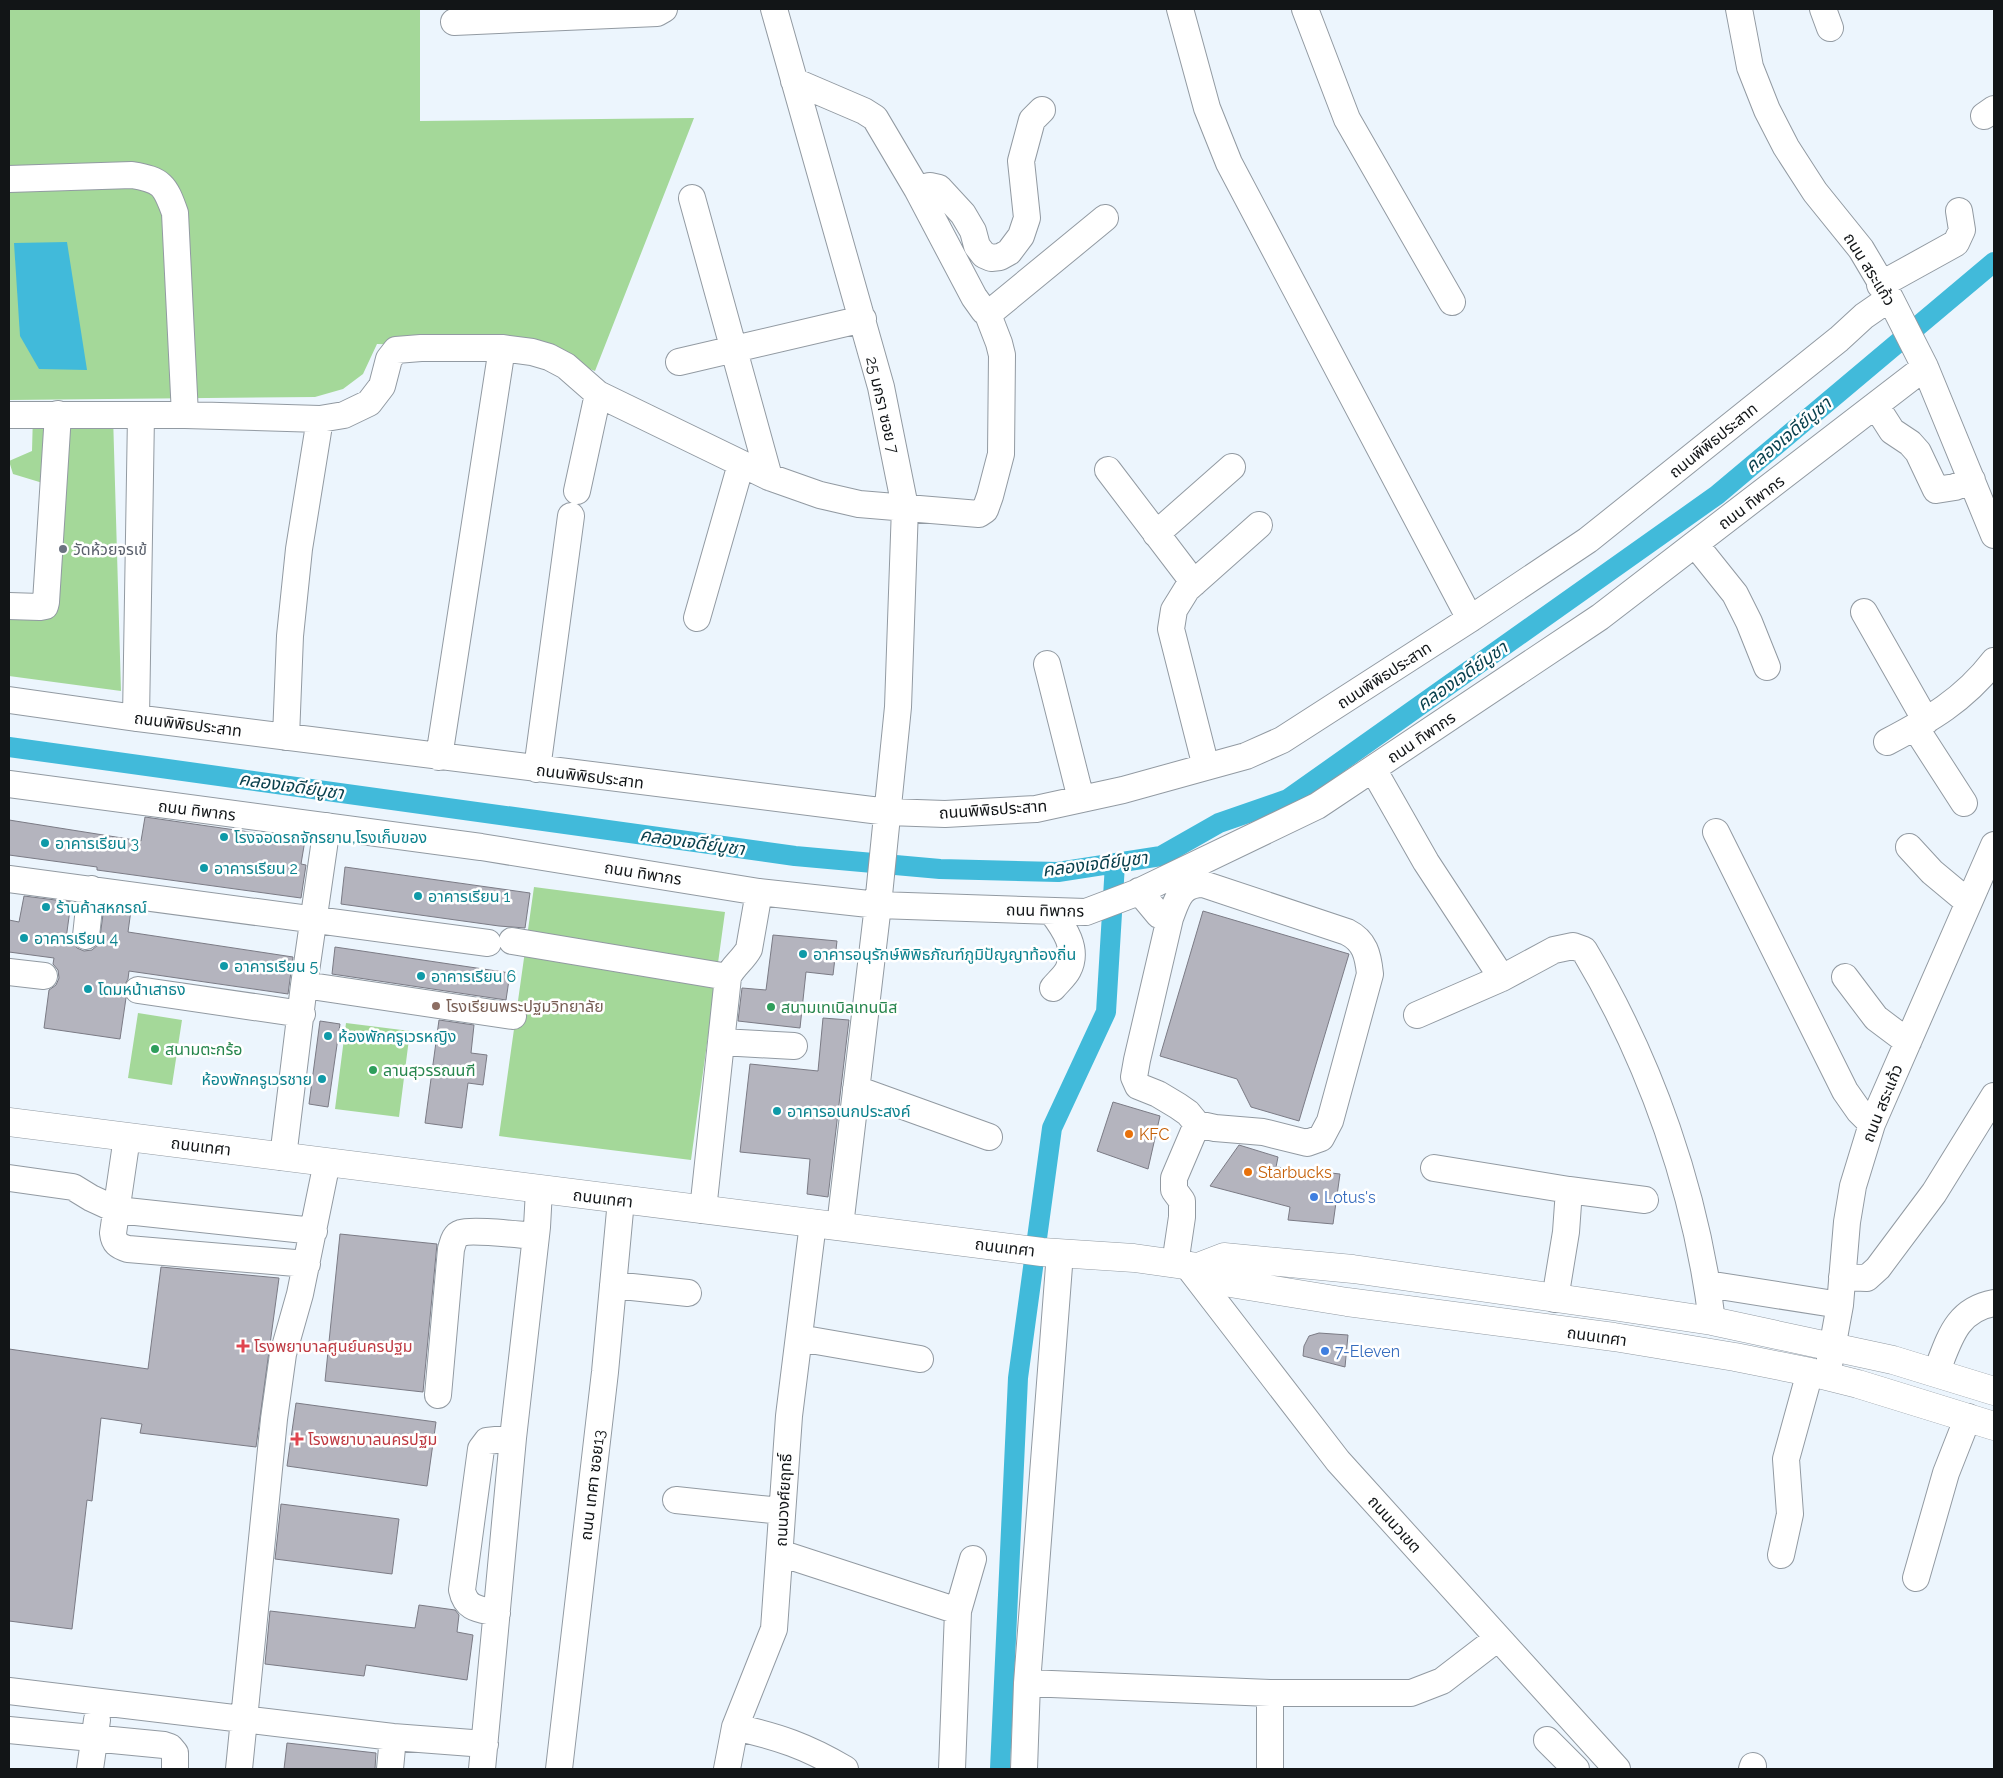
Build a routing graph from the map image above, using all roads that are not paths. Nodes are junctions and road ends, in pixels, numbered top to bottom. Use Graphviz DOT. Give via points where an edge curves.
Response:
graph roads {
  1 [pos="664,9"];
  2 [pos="774,9"];
  3 [pos="1180,9"];
  4 [pos="1305,9"];
  5 [pos="1739,9"];
  6 [pos="454,22"];
  7 [pos="794,81"];
  8 [pos="1042,110"];
  9 [pos="9,179"];
  10 [pos="917,189"];
  11 [pos="692,198"];
  12 [pos="1959,211"];
  13 [pos="1105,218"];
  14 [pos="1889,298"];
  15 [pos="1452,302"];
  16 [pos="987,312"];
  17 [pos="863,319"];
  18 [pos="502,348"];
  19 [pos="734,349"];
  20 [pos="1922,361"];
  21 [pos="680,362"];
  22 [pos="598,394"];
  23 [pos="1876,406"];
  24 [pos="9,414"];
  25 [pos="58,414"];
  26 [pos="141,415"];
  27 [pos="186,415"];
  28 [pos="320,419"];
  29 [pos="741,464"];
  30 [pos="1232,467"];
  31 [pos="1108,470"];
  32 [pos="769,477"];
  33 [pos="1972,480"];
  34 [pos="905,507"];
  35 [pos="1259,525"];
  36 [pos="1156,534"];
  37 [pos="1994,536"];
  38 [pos="1695,544"];
  39 [pos="1194,583"];
  40 [pos="9,606"];
  41 [pos="1864,612"];
  42 [pos="697,618"];
  43 [pos="1470,619"];
  44 [pos="1994,662"];
  45 [pos="1047,664"];
  46 [pos="1767,667"];
  47 [pos="9,700"];
  48 [pos="136,718"];
  49 [pos="1921,724"];
  50 [pos="286,737"];
  51 [pos="1887,742"];
  52 [pos="439,756"];
  53 [pos="1206,767"];
  54 [pos="1373,768"];
  55 [pos="537,769"];
  56 [pos="9,784"];
  57 [pos="1081,799"];
  58 [pos="1964,803"];
  59 [pos="886,821"];
  60 [pos="327,826"];
  61 [pos="1716,832"];
  62 [pos="1994,845"];
  63 [pos="1910,847"];
  64 [pos="9,879"];
  65 [pos="91,889"];
  66 [pos="759,892"];
  67 [pos="1137,892"];
  68 [pos="879,895"];
  69 [pos="1968,902"];
  70 [pos="1052,912"];
  71 [pos="1170,918"];
  72 [pos="313,919"];
  73 [pos="86,936"];
  74 [pos="9,972"];
  75 [pos="44,976"];
  76 [pos="1845,976"];
  77 [pos="728,977"];
  78 [pos="1502,978"];
  79 [pos="304,984"];
  80 [pos="1053,988"];
  81 [pos="138,990"];
  82 [pos="302,1014"];
  83 [pos="1417,1015"];
  84 [pos="513,1016"];
  85 [pos="721,1042"];
  86 [pos="1908,1042"];
  87 [pos="794,1046"];
  88 [pos="856,1089"];
  89 [pos="1994,1096"];
  90 [pos="9,1122"];
  91 [pos="1197,1124"];
  92 [pos="1872,1124"];
  93 [pos="127,1137"];
  94 [pos="989,1137"];
  95 [pos="283,1157"];
  96 [pos="327,1162"];
  97 [pos="1434,1168"];
  98 [pos="9,1178"];
  99 [pos="539,1190"];
  100 [pos="1569,1190"];
  101 [pos="621,1200"];
  102 [pos="1645,1200"];
  103 [pos="117,1210"];
  104 [pos="703,1210"];
  105 [pos="826,1225"];
  106 [pos="314,1231"];
  107 [pos="536,1236"];
  108 [pos="1051,1253"];
  109 [pos="307,1264"];
  110 [pos="1187,1265"];
  111 [pos="1842,1277"];
  112 [pos="1707,1284"];
  113 [pos="613,1285"];
  114 [pos="688,1293"];
  115 [pos="1768,1295"];
  116 [pos="1555,1299"];
  117 [pos="1994,1303"];
  118 [pos="1840,1305"];
  119 [pos="1712,1321"];
  120 [pos="1765,1332"];
  121 [pos="799,1338"];
  122 [pos="1832,1348"];
  123 [pos="920,1358"];
  124 [pos="1936,1373"];
  125 [pos="1819,1374"];
  126 [pos="1994,1390"];
  127 [pos="438,1395"];
  128 [pos="1968,1417"];
  129 [pos="1994,1426"];
  130 [pos="513,1438"];
  131 [pos="676,1500"];
  132 [pos="781,1511"];
  133 [pos="780,1553"];
  134 [pos="1781,1556"];
  135 [pos="972,1559"];
  136 [pos="1916,1578"];
  137 [pos="958,1611"];
  138 [pos="498,1613"];
  139 [pos="1498,1638"];
  140 [pos="1027,1683"];
  141 [pos="9,1691"];
  142 [pos="1270,1692"];
  143 [pos="100,1703"];
  144 [pos="243,1718"];
  145 [pos="735,1727"];
  146 [pos="9,1730"];
  147 [pos="393,1737"];
  148 [pos="94,1738"];
  149 [pos="1547,1740"];
  150 [pos="483,1757"];
  151 [pos="90,1769"];
  152 [pos="175,1769"];
  153 [pos="239,1769"];
  154 [pos="390,1769"];
  155 [pos="559,1769"];
  156 [pos="727,1769"];
  157 [pos="845,1769"];
  158 [pos="952,1769"];
  159 [pos="1024,1769"];
  160 [pos="1270,1769"];
  161 [pos="1576,1769"];
  162 [pos="1617,1769"];
  1 -- 6 [label="street" via="657,13"];
  2 -- 7 [label="street, 25 มกรา ซอย 7"];
  3 -- 43 [label="street" via="1207,108 1229,162"];
  4 -- 15 [label="street" via="1347,119"];
  5 -- 14 [label="street, ถนน สระแก้ว" via="1750,67 1786,147 1815,192 1861,249"];
  7 -- 10 [label="street" via="875,118"];
  7 -- 17 [label="street, 25 มกรา ซอย 7"];
  8 -- 10 [label="street" via="1032,120 1021,161 1027,218 1022,236 1010,252 1000,257 984,255 963,214 939,188"];
  9 -- 27 [label="street" via="132,175 152,178 168,192 175,213"];
  10 -- 16 [label="street" via="974,297"];
  11 -- 19 [label="street"];
  12 -- 14 [label="street, ถนนพิพิธประสาท" via="1962,230 1956,243"];
  13 -- 16 [label="street"];
  14 -- 20 [label="street, ถนน สระแก้ว"];
  14 -- 43 [label="street, ถนนพิพิธประสาท" via="1588,540"];
  16 -- 34 [label="street" via="1002,355 1001,454 985,510 979,514"];
  17 -- 19 [label="street"];
  17 -- 34 [label="street, 25 มกรา ซอย 7" via="881,387"];
  18 -- 22 [label="street" via="549,357 566,366"];
  18 -- 28 [label="street" via="396,350 389,359 382,386 369,403 344,414"];
  18 -- 52 [label="street"];
  19 -- 21 [label="street"];
  19 -- 32 [label="street"];
  20 -- 23 [label="street, ถนน ทิพากร"];
  20 -- 33 [label="street, ถนน สระแก้ว"];
  22 -- 29 [label="street"];
  22 -- 55 [label="street" via="574,504"];
  23 -- 33 [label="street" via="1892,431 1918,452 1936,490"];
  23 -- 38 [label="street, ถนน ทิพากร"];
  24 -- 25 [label="street"];
  25 -- 26 [label="street"];
  25 -- 40 [label="street" via="45,606"];
  26 -- 27 [label="street"];
  26 -- 48 [label="street"];
  27 -- 28 [label="street"];
  28 -- 50 [label="street" via="299,549 290,636"];
  29 -- 32 [label="street"];
  29 -- 42 [label="street"];
  30 -- 36 [label="street"];
  31 -- 36 [label="street"];
  32 -- 34 [label="street" via="820,495 859,504"];
  33 -- 37 [label="street, ถนน สระแก้ว"];
  34 -- 59 [label="street, 25 มกรา ซอย 7" via="898,707"];
  35 -- 39 [label="street"];
  36 -- 39 [label="street"];
  38 -- 46 [label="street" via="1735,594"];
  38 -- 54 [label="street, ถนน ทิพากร" via="1600,617"];
  39 -- 53 [label="street" via="1174,610 1171,629"];
  41 -- 49 [label="street"];
  43 -- 53 [label="street, ถนนพิพิธประสาท" via="1282,740 1246,756"];
  44 -- 49 [label="street" via="1947,708"];
  45 -- 57 [label="street"];
  47 -- 48 [label="street, ถนนพิพิธประสาท"];
  48 -- 50 [label="street, ถนนพิพิธประสาท"];
  49 -- 51 [label="street"];
  49 -- 58 [label="street"];
  50 -- 52 [label="street, ถนนพิพิธประสาท"];
  52 -- 55 [label="street, ถนนพิพิธประสาท"];
  53 -- 57 [label="street, ถนนพิพิธประสาท"];
  54 -- 67 [label="street, ถนน ทิพากร" via="1317,806"];
  54 -- 78 [label="street" via="1426,862"];
  55 -- 59 [label="street, ถนนพิพิธประสาท"];
  56 -- 60 [label="street, ถนน ทิพากร"];
  57 -- 59 [label="street, ถนนพิพิธประสาท" via="1036,809"];
  59 -- 68 [label="street, 25 มกรา ซอย 7"];
  60 -- 66 [label="street, ถนน ทิพากร"];
  60 -- 72 [label="street"];
  61 -- 92 [label="street" via="1846,1091"];
  62 -- 69 [label="street, ถนน สระแก้ว"];
  63 -- 69 [label="street" via="1932,872"];
  64 -- 65 [label="street"];
  65 -- 72 [label="street"];
  65 -- 73 [label="street"];
  66 -- 68 [label="street, ถนน ทิพากร"];
  66 -- 77 [label="street" via="749,949"];
  67 -- 70 [label="street, ถนน ทิพากร" via="1095,910"];
  67 -- 71 [label="street" via="1159,915"];
  68 -- 70 [label="street, ถนน ทิพากร"];
  68 -- 88 [label="street, 25 มกรา ซอย 7"];
  69 -- 86 [label="street, ถนน สระแก้ว"];
  70 -- 80 [label="street" via="1066,930 1072,954 1068,971"];
  71 -- 91 [label="street" via="1134,1077 1138,1086 1178,1106"];
  71 -- 91 [label="street" via="1186,887 1203,884 1347,932 1364,945 1369,959 1370,974 1330,1121 1321,1138 1307,1143 1263,1132"];
  72 -- 77 [label="street" via="500,942"];
  72 -- 79 [label="street"];
  74 -- 75 [label="street"];
  76 -- 86 [label="street" via="1876,1018"];
  77 -- 85 [label="street"];
  78 -- 83 [label="street"];
  78 -- 112 [label="street" via="1554,950 1572,946 1584,950 1627,1033 1653,1093 1677,1159"];
  79 -- 82 [label="street"];
  79 -- 84 [label="street"];
  81 -- 82 [label="street"];
  82 -- 95 [label="street"];
  85 -- 87 [label="street"];
  85 -- 104 [label="street"];
  86 -- 92 [label="street, ถนน สระแก้ว"];
  88 -- 94 [label="street"];
  88 -- 105 [label="street, ถนนวงศ์ยฤทธิ์"];
  89 -- 111 [label="street" via="1934,1193 1878,1268 1866,1278"];
  90 -- 93 [label="main road, ถนนเทศา"];
  91 -- 110 [label="street" via="1174,1178 1174,1190 1182,1201"];
  92 -- 111 [label="street, ถนน สระแก้ว" via="1853,1186"];
  93 -- 95 [label="main road, ถนนเทศา"];
  93 -- 103 [label="street"];
  95 -- 96 [label="main road, ถนนเทศา"];
  96 -- 99 [label="main road, ถนนเทศา"];
  96 -- 106 [label="street"];
  97 -- 100 [label="street"];
  98 -- 103 [label="street" via="73,1187"];
  99 -- 101 [label="main road, ถนนเทศา"];
  99 -- 107 [label="street"];
  100 -- 102 [label="street"];
  100 -- 116 [label="street"];
  101 -- 104 [label="main road, ถนนเทศา"];
  101 -- 113 [label="street, ถนน เทศา ซอย13"];
  103 -- 106 [label="street"];
  103 -- 109 [label="street" via="112,1232 114,1240 128,1249"];
  104 -- 105 [label="main road, ถนนเทศา"];
  105 -- 108 [label="main road, ถนนเทศา"];
  105 -- 121 [label="street, ถนนวงศ์ยฤทธิ์"];
  106 -- 109 [label="street"];
  107 -- 127 [label="street" via="460,1232 454,1237"];
  107 -- 130 [label="street"];
  108 -- 110 [label="main road, ถนนเทศา"];
  108 -- 140 [label="street"];
  109 -- 144 [label="street" via="283,1354"];
  110 -- 116 [label="main road, ถนนเทศา" via="1224,1257 1353,1269"];
  110 -- 125 [label="main road, ถนนเทศา" via="1218,1281 1347,1302 1614,1337"];
  110 -- 139 [label="street, ถนนนวเขต" via="1338,1462"];
  111 -- 118 [label="street, ถนน สระแก้ว"];
  112 -- 115 [label="street"];
  112 -- 119 [label="street"];
  113 -- 114 [label="street"];
  113 -- 155 [label="street, ถนน เทศา ซอย13"];
  115 -- 118 [label="street"];
  115 -- 120 [label="street"];
  116 -- 119 [label="main road, ถนนเทศา"];
  117 -- 124 [label="street" via="1984,1305 1960,1320"];
  118 -- 122 [label="street, ถนน สระแก้ว"];
  119 -- 120 [label="main road, ถนนเทศา"];
  120 -- 122 [label="main road, ถนนเทศา"];
  121 -- 123 [label="street"];
  121 -- 132 [label="street, ถนนวงศ์ยฤทธิ์"];
  122 -- 124 [label="main road, ถนนเทศา" via="1893,1360"];
  122 -- 125 [label="street, ถนน สระแก้ว"];
  124 -- 126 [label="main road, ถนนเทศา"];
  125 -- 128 [label="main road, ถนนเทศา"];
  125 -- 134 [label="street, ถนน สระแก้ว" via="1786,1459 1790,1514"];
  128 -- 129 [label="main road, ถนนเทศา"];
  128 -- 136 [label="street" via="1946,1474"];
  130 -- 138 [label="street"];
  130 -- 138 [label="street" via="487,1442 481,1449 462,1590 468,1605"];
  131 -- 132 [label="street"];
  132 -- 133 [label="street, ถนนวงศ์ยฤทธิ์"];
  133 -- 137 [label="street"];
  133 -- 145 [label="street, ถนนวงศ์ยฤทธิ์" via="774,1629"];
  135 -- 137 [label="street"];
  137 -- 158 [label="street"];
  138 -- 150 [label="street"];
  139 -- 142 [label="street" via="1442,1681 1411,1692"];
  139 -- 162 [label="street, ถนนนวเขต"];
  140 -- 142 [label="street"];
  140 -- 159 [label="street"];
  141 -- 143 [label="street"];
  142 -- 160 [label="street"];
  143 -- 144 [label="street"];
  143 -- 148 [label="street"];
  144 -- 147 [label="street"];
  144 -- 153 [label="street"];
  145 -- 156 [label="street, ถนนวงศ์ยฤทธิ์"];
  145 -- 157 [label="street" via="796,1743"];
  146 -- 148 [label="street"];
  147 -- 150 [label="street"];
  147 -- 154 [label="street"];
  148 -- 151 [label="street"];
  148 -- 152 [label="street" via="170,1747 175,1753"];
  149 -- 161 [label="street"];
}
